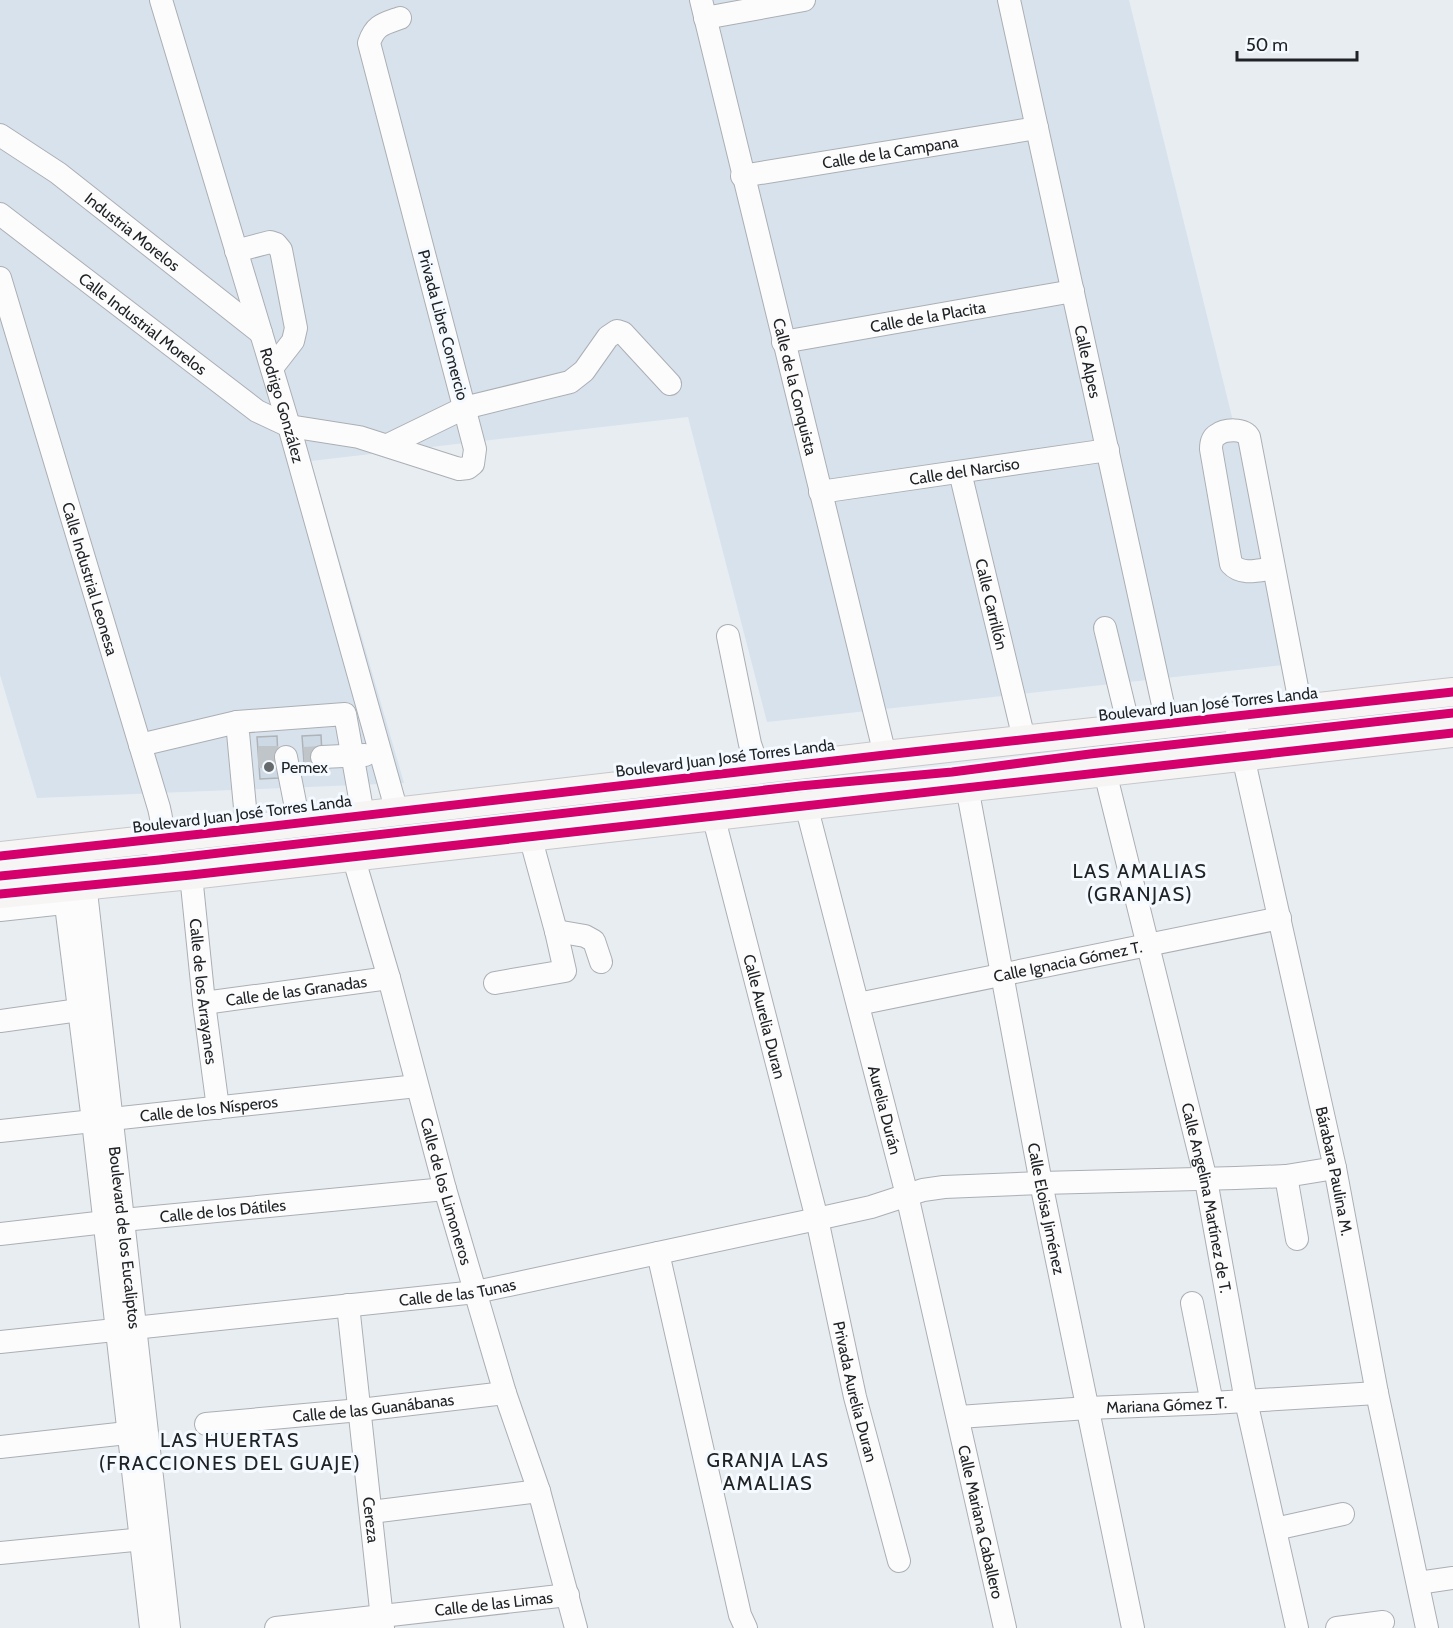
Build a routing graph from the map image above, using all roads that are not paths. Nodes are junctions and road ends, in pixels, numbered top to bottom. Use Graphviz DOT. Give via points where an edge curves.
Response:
graph roads {
  1 [pos="162,0"];
  2 [pos="804,0"];
  3 [pos="1009,0"];
  4 [pos="703,9"];
  5 [pos="400,18"];
  6 [pos="1037,128"];
  7 [pos="0,135"];
  8 [pos="742,176"];
  9 [pos="0,214"];
  10 [pos="236,252"];
  11 [pos="0,278"];
  12 [pos="1073,291"];
  13 [pos="261,333"];
  14 [pos="783,342"];
  15 [pos="272,368"];
  16 [pos="670,384"];
  17 [pos="464,408"];
  18 [pos="289,426"];
  19 [pos="388,445"];
  20 [pos="1108,450"];
  21 [pos="960,472"];
  22 [pos="820,492"];
  23 [pos="1274,568"];
  24 [pos="1105,628"];
  25 [pos="728,636"];
  26 [pos="1453,692"];
  27 [pos="364,694"];
  28 [pos="1301,708"];
  29 [pos="345,714"];
  30 [pos="1234,716"];
  31 [pos="237,722"];
  32 [pos="1167,723"];
  33 [pos="1129,727"];
  34 [pos="1453,733"];
  35 [pos="1024,739"];
  36 [pos="140,745"];
  37 [pos="351,755"];
  38 [pos="381,755"];
  39 [pos="885,755"];
  40 [pos="1242,756"];
  41 [pos="282,757"];
  42 [pos="759,770"];
  43 [pos="1105,772"];
  44 [pos="967,788"];
  45 [pos="806,805"];
  46 [pos="397,812"];
  47 [pos="363,815"];
  48 [pos="713,815"];
  49 [pos="298,823"];
  50 [pos="247,830"];
  51 [pos="530,836"];
  52 [pos="164,838"];
  53 [pos="70,848"];
  54 [pos="0,856"];
  55 [pos="353,856"];
  56 [pos="191,875"];
  57 [pos="149,878"];
  58 [pos="76,893"];
  59 [pos="0,894"];
  60 [pos="0,910"];
  61 [pos="1280,918"];
  62 [pos="556,931"];
  63 [pos="1148,946"];
  64 [pos="601,962"];
  65 [pos="1003,975"];
  66 [pos="389,978"];
  67 [pos="495,983"];
  68 [pos="204,1003"];
  69 [pos="858,1004"];
  70 [pos="79,1010"];
  71 [pos="0,1021"];
  72 [pos="417,1086"];
  73 [pos="218,1108"];
  74 [pos="102,1120"];
  75 [pos="0,1131"];
  76 [pos="1335,1168"];
  77 [pos="1286,1176"];
  78 [pos="1206,1180"];
  79 [pos="1041,1183"];
  80 [pos="445,1189"];
  81 [pos="907,1195"];
  82 [pos="818,1219"];
  83 [pos="114,1220"];
  84 [pos="0,1234"];
  85 [pos="1297,1239"];
  86 [pos="658,1253"];
  87 [pos="476,1292"];
  88 [pos="1192,1303"];
  89 [pos="348,1305"];
  90 [pos="126,1328"];
  91 [pos="0,1342"];
  92 [pos="505,1393"];
  93 [pos="1377,1393"];
  94 [pos="1246,1401"];
  95 [pos="1212,1403"];
  96 [pos="1088,1408"];
  97 [pos="360,1410"];
  98 [pos="959,1417"];
  99 [pos="206,1424"];
  100 [pos="138,1432"];
  101 [pos="0,1447"];
  102 [pos="539,1491"];
  103 [pos="371,1512"];
  104 [pos="1343,1514"];
  105 [pos="1275,1529"];
  106 [pos="150,1539"];
  107 [pos="0,1553"];
  108 [pos="899,1562"];
  109 [pos="1453,1578"];
  110 [pos="1418,1583"];
  111 [pos="568,1595"];
  112 [pos="1383,1622"];
  113 [pos="382,1623"];
  114 [pos="1293,1627"];
  115 [pos="151,1628"];
  116 [pos="169,1628"];
  117 [pos="276,1628"];
  118 [pos="576,1628"];
  119 [pos="746,1628"];
  120 [pos="1005,1628"];
  121 [pos="1133,1628"];
  122 [pos="1337,1628"];
  123 [pos="1427,1628"];
  1 -- 10 [label="street, Rodrigo González"];
  2 -- 4 [label="street"];
  3 -- 6 [label="street, Calle Alpes"];
  4 -- 8 [label="street, Calle de la Conquista"];
  5 -- 17 [label="street, Privada Libre Comercio" via="373,31 369,44"];
  6 -- 8 [label="street, Calle de la Campana"];
  6 -- 12 [label="street, Calle Alpes"];
  7 -- 13 [label="street, Industria Morelos" via="58,173"];
  8 -- 14 [label="street, Calle de la Conquista"];
  9 -- 18 [label="street, Calle Industrial Morelos" via="238,398"];
  10 -- 13 [label="street, Rodrigo González"];
  10 -- 15 [label="street" via="270,242 281,250 296,328 293,341"];
  11 -- 36 [label="street, Calle Industrial Leonesa"];
  12 -- 14 [label="street, Calle de la Placita"];
  12 -- 20 [label="street, Calle Alpes"];
  13 -- 15 [label="street, Rodrigo González"];
  14 -- 22 [label="street, Calle de la Conquista"];
  15 -- 18 [label="street, Rodrigo González"];
  16 -- 17 [label="street" via="617,331 570,382"];
  17 -- 19 [label="street"];
  17 -- 19 [label="street, Privada Libre Comercio" via="475,449 473,464 468,468 459,469"];
  18 -- 19 [label="street, Privada Libre Comercio"];
  18 -- 27 [label="street, Rodrigo González"];
  20 -- 21 [label="street, Calle del Narciso"];
  20 -- 32 [label="street, Calle Alpes"];
  21 -- 22 [label="street, Calle del Narciso"];
  21 -- 35 [label="street, Calle Carrillón"];
  22 -- 39 [label="street, Calle de la Conquista"];
  23 -- 23 [label="street" via="1245,572 1231,564 1210,449 1219,434 1241,430 1248,434"];
  23 -- 28 [label="street"];
  24 -- 33 [label="street"];
  25 -- 42 [label="street"];
  26 -- 28 [label="main road, Boulevard Juan José Torres Landa"];
  27 -- 29 [label="street"];
  27 -- 38 [label="street, Rodrigo González"];
  28 -- 30 [label="main road, Boulevard Juan José Torres Landa"];
  29 -- 31 [label="street"];
  29 -- 37 [label="street"];
  30 -- 32 [label="main road, Boulevard Juan José Torres Landa"];
  30 -- 40 [label="street, Bárabara Paulina M."];
  31 -- 36 [label="street"];
  31 -- 41 [label="street"];
  32 -- 33 [label="main road, Boulevard Juan José Torres Landa"];
  33 -- 35 [label="main road, Boulevard Juan José Torres Landa"];
  34 -- 40 [label="main road"];
  35 -- 39 [label="main road, Boulevard Juan José Torres Landa"];
  36 -- 52 [label="street, Calle Industrial Leonesa"];
  37 -- 38 [label="street"];
  37 -- 41 [label="street"];
  37 -- 47 [label="street"];
  38 -- 46 [label="street, Rodrigo González"];
  39 -- 42 [label="main road, Boulevard Juan José Torres Landa"];
  40 -- 43 [label="main road"];
  40 -- 61 [label="street, Bárabara Paulina M."];
  41 -- 49 [label="street"];
  41 -- 50 [label="street"];
  42 -- 46 [label="main road, Boulevard Juan José Torres Landa"];
  43 -- 44 [label="main road"];
  43 -- 63 [label="street, Calle Angelina Martínez de T."];
  44 -- 45 [label="main road"];
  44 -- 65 [label="street, Calle Eloisa Jiménez"];
  45 -- 48 [label="main road"];
  45 -- 69 [label="street, Aurelia Durán"];
  46 -- 47 [label="main road, Boulevard Juan José Torres Landa"];
  47 -- 49 [label="main road, Boulevard Juan José Torres Landa"];
  48 -- 51 [label="main road"];
  48 -- 82 [label="street, Calle Aurelia Duran"];
  49 -- 50 [label="main road, Boulevard Juan José Torres Landa"];
  50 -- 52 [label="main road, Boulevard Juan José Torres Landa"];
  51 -- 55 [label="main road"];
  51 -- 62 [label="street"];
  52 -- 53 [label="main road, Boulevard Juan José Torres Landa"];
  52 -- 57 [label="street, Calle Industrial Leonesa" via="159,860"];
  53 -- 54 [label="main road, Boulevard Juan José Torres Landa"];
  53 -- 58 [label="street, Boulevard de los Eucaliptos"];
  55 -- 56 [label="main road"];
  55 -- 66 [label="street, Calle de los Limoneros"];
  56 -- 57 [label="main road"];
  56 -- 68 [label="street, Calle de los Arrayanes"];
  57 -- 58 [label="main road"];
  58 -- 59 [label="main road"];
  58 -- 60 [label="street"];
  58 -- 70 [label="street, Boulevard de los Eucaliptos"];
  58 -- 74 [label="street, Boulevard de los Eucaliptos"];
  61 -- 63 [label="street, Calle Ignacia Gómez T."];
  61 -- 76 [label="street, Bárabara Paulina M."];
  62 -- 64 [label="street" via="594,941"];
  62 -- 67 [label="street" via="565,971"];
  63 -- 65 [label="street, Calle Ignacia Gómez T."];
  63 -- 78 [label="street, Calle Angelina Martínez de T."];
  65 -- 69 [label="street, Calle Ignacia Gómez T."];
  65 -- 79 [label="street, Calle Eloisa Jiménez"];
  66 -- 68 [label="street, Calle de las Granadas"];
  66 -- 72 [label="street, Calle de los Limoneros"];
  68 -- 73 [label="street, Calle de los Arrayanes"];
  69 -- 81 [label="street, Aurelia Durán"];
  70 -- 71 [label="street"];
  70 -- 74 [label="street, Boulevard de los Eucaliptos"];
  72 -- 73 [label="street, Calle de los Nísperos"];
  72 -- 80 [label="street, Calle de los Limoneros"];
  73 -- 74 [label="street, Calle de los Nísperos"];
  74 -- 75 [label="street, Calle de los Nísperos"];
  74 -- 83 [label="street, Boulevard de los Eucaliptos"];
  76 -- 77 [label="street, Calle de las Tunas"];
  76 -- 93 [label="street, Bárabara Paulina M."];
  77 -- 78 [label="street, Calle de las Tunas"];
  77 -- 85 [label="street"];
  78 -- 79 [label="street, Calle de las Tunas"];
  78 -- 94 [label="street, Calle Angelina Martínez de T."];
  79 -- 81 [label="street, Calle de las Tunas" via="944,1187"];
  79 -- 96 [label="street, Calle Eloisa Jiménez"];
  80 -- 83 [label="street, Calle de los Dátiles"];
  80 -- 87 [label="street, Calle de los Limoneros"];
  81 -- 82 [label="street, Calle de las Tunas"];
  81 -- 98 [label="street, Aurelia Durán"];
  82 -- 86 [label="street, Calle de las Tunas"];
  82 -- 108 [label="street, Privada Aurelia Duran" via="855,1397"];
  83 -- 84 [label="street, Calle de los Dátiles"];
  83 -- 90 [label="street, Boulevard de los Eucaliptos"];
  86 -- 87 [label="street, Calle de las Tunas"];
  86 -- 119 [label="street"];
  87 -- 89 [label="street, Calle de las Tunas"];
  87 -- 92 [label="street, Calle de los Limoneros"];
  88 -- 95 [label="street"];
  89 -- 90 [label="street, Calle de las Tunas"];
  89 -- 97 [label="street, Cereza"];
  90 -- 91 [label="street, Calle de las Tunas"];
  90 -- 100 [label="street, Boulevard de los Eucaliptos"];
  92 -- 97 [label="street, Calle de las Guanábanas"];
  92 -- 102 [label="street, Calle de los Limoneros"];
  93 -- 94 [label="street, Mariana Gómez T."];
  93 -- 110 [label="street, Bárabara Paulina M."];
  94 -- 95 [label="street, Mariana Gómez T."];
  94 -- 105 [label="street, Calle Angelina Martínez de T."];
  95 -- 96 [label="street, Mariana Gómez T."];
  96 -- 98 [label="street, Mariana Gómez T."];
  96 -- 121 [label="street, Calle Eloisa Jiménez"];
  97 -- 99 [label="street, Calle de las Guanábanas"];
  97 -- 103 [label="street, Cereza"];
  98 -- 120 [label="street, Calle Mariana Caballero"];
  100 -- 101 [label="street"];
  100 -- 106 [label="street, Boulevard de los Eucaliptos"];
  102 -- 103 [label="street"];
  102 -- 111 [label="street, Calle de los Limoneros"];
  103 -- 113 [label="street, Cereza"];
  104 -- 105 [label="street"];
  105 -- 114 [label="street, Calle Angelina Martínez de T."];
  106 -- 107 [label="street"];
  106 -- 115 [label="street, Boulevard de los Eucaliptos"];
  106 -- 116 [label="street, Boulevard de los Eucaliptos"];
  109 -- 110 [label="street"];
  110 -- 123 [label="street, Bárabara Paulina M."];
  111 -- 113 [label="street, Calle de las Limas"];
  111 -- 118 [label="street, Calle de los Limoneros"];
  112 -- 122 [label="street"];
  113 -- 117 [label="street, Calle de las Limas"];
}
